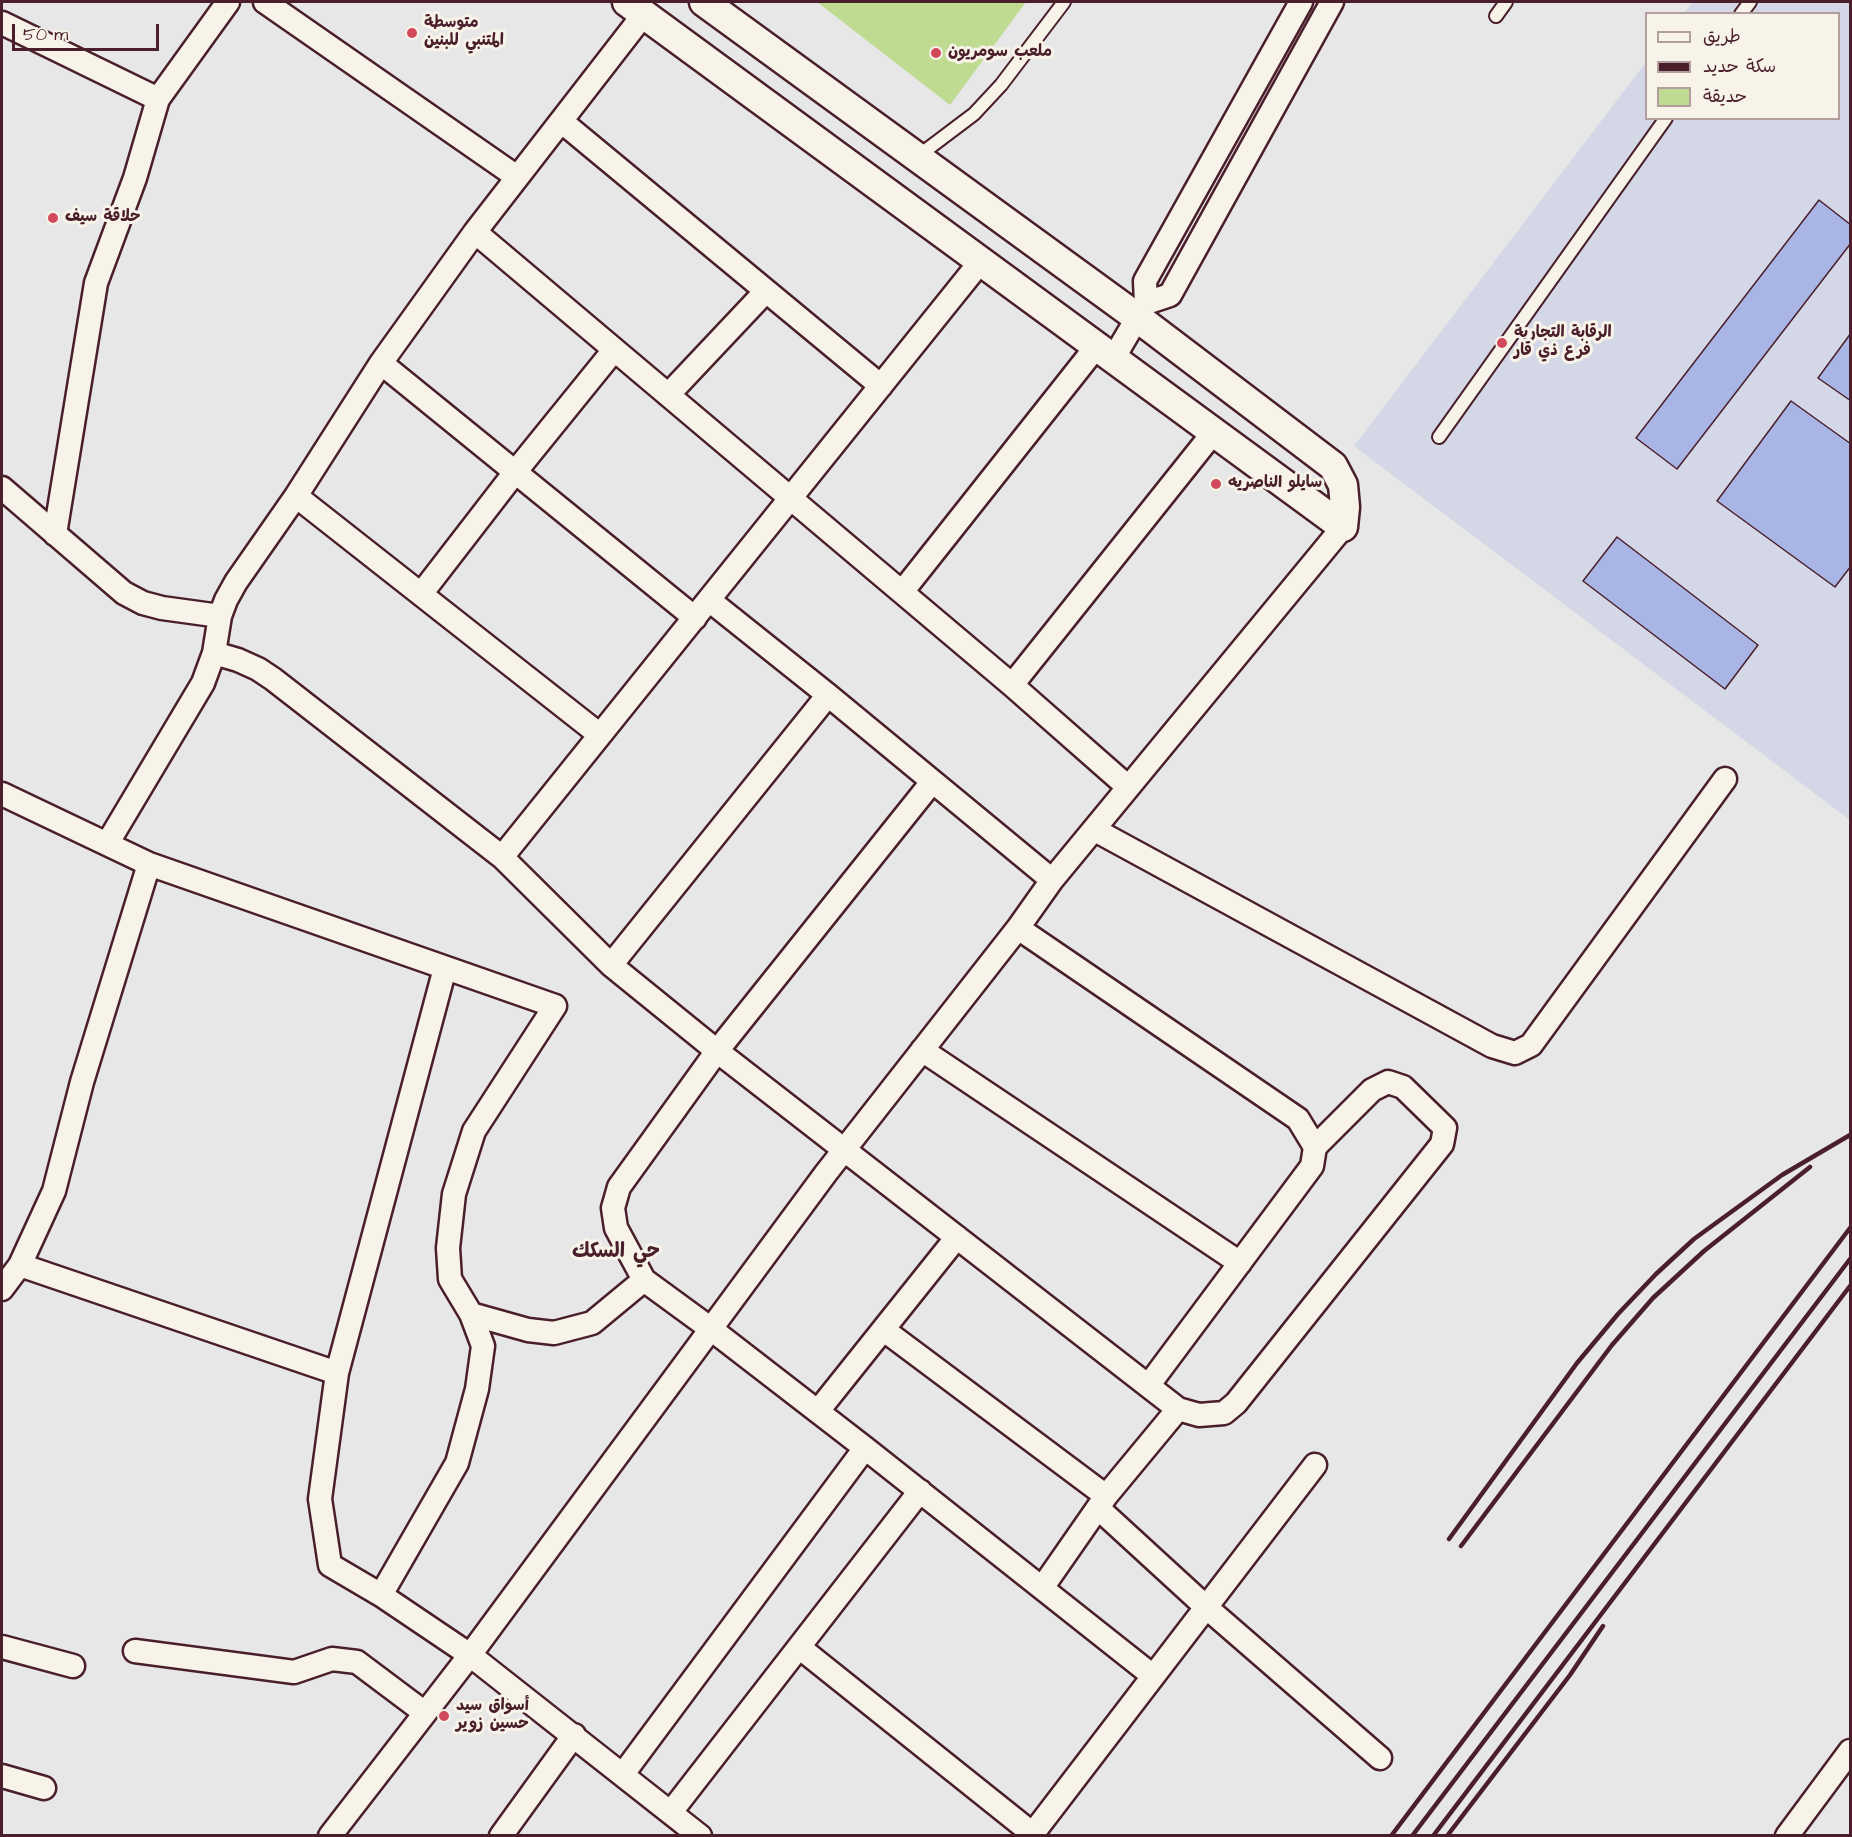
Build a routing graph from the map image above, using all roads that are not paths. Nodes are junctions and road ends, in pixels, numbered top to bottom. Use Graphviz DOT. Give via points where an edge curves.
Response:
graph roads {
  1 [pos="228,2"];
  2 [pos="265,2"];
  3 [pos="1064,2"];
  4 [pos="1301,2"];
  5 [pos="1332,2"];
  6 [pos="1506,2"];
  7 [pos="716,5"];
  8 [pos="636,8"];
  9 [pos="1496,16"];
  10 [pos="2,23"];
  11 [pos="158,99"];
  12 [pos="1665,120"];
  13 [pos="561,121"];
  14 [pos="917,157"];
  15 [pos="517,177"];
  16 [pos="475,232"];
  17 [pos="981,261"];
  18 [pos="766,291"];
  19 [pos="1142,310"];
  20 [pos="614,350"];
  21 [pos="1105,353"];
  22 [pos="381,363"];
  23 [pos="881,387"];
  24 [pos="668,395"];
  25 [pos="1213,433"];
  26 [pos="1439,437"];
  27 [pos="516,471"];
  28 [pos="2,488"];
  29 [pos="296,496"];
  30 [pos="790,498"];
  31 [pos="1343,527"];
  32 [pos="55,534"];
  33 [pos="902,592"];
  34 [pos="421,594"];
  35 [pos="709,600"];
  36 [pos="220,616"];
  37 [pos="695,618"];
  38 [pos="214,653"];
  39 [pos="1012,685"];
  40 [pos="828,695"];
  41 [pos="600,735"];
  42 [pos="1725,779"];
  43 [pos="932,782"];
  44 [pos="1128,787"];
  45 [pos="2,794"];
  46 [pos="1095,830"];
  47 [pos="107,844"];
  48 [pos="502,857"];
  49 [pos="150,864"];
  50 [pos="1052,880"];
  51 [pos="1018,928"];
  52 [pos="611,965"];
  53 [pos="445,968"];
  54 [pos="922,1050"];
  55 [pos="717,1051"];
  56 [pos="1315,1147"];
  57 [pos="844,1150"];
  58 [pos="957,1238"];
  59 [pos="1240,1263"];
  60 [pos="20,1265"];
  61 [pos="644,1280"];
  62 [pos="2,1289"];
  63 [pos="471,1314"];
  64 [pos="711,1329"];
  65 [pos="884,1330"];
  66 [pos="338,1373"];
  67 [pos="1148,1386"];
  68 [pos="1179,1409"];
  69 [pos="818,1411"];
  70 [pos="866,1448"];
  71 [pos="1315,1465"];
  72 [pos="920,1491"];
  73 [pos="1102,1502"];
  74 [pos="1042,1588"];
  75 [pos="381,1595"];
  76 [pos="1206,1607"];
  77 [pos="2,1647"];
  78 [pos="799,1647"];
  79 [pos="135,1651"];
  80 [pos="470,1655"];
  81 [pos="73,1666"];
  82 [pos="1153,1676"];
  83 [pos="425,1713"];
  84 [pos="574,1735"];
  85 [pos="1851,1751"];
  86 [pos="1380,1758"];
  87 [pos="623,1773"];
  88 [pos="2,1776"];
  89 [pos="44,1788"];
  90 [pos="671,1812"];
  91 [pos="1032,1835"];
  92 [pos="330,1836"];
  93 [pos="501,1836"];
  94 [pos="700,1836"];
  95 [pos="1787,1836"];
  1 -- 11 [label="street"];
  2 -- 15 [label="street"];
  3 -- 14 [label="lane" via="974,114"];
  4 -- 19 [label="street" via="1145,281"];
  5 -- 19 [label="street" via="1170,295"];
  6 -- 9 [label="lane"];
  7 -- 14 [label="street"];
  8 -- 13 [label="street"];
  8 -- 17 [label="street"];
  10 -- 11 [label="street"];
  11 -- 32 [label="street" via="135,178 96,283"];
  12 -- 26 [label="lane"];
  13 -- 15 [label="street"];
  13 -- 18 [label="street"];
  14 -- 19 [label="street"];
  15 -- 16 [label="street"];
  16 -- 20 [label="street"];
  16 -- 22 [label="street"];
  17 -- 21 [label="street"];
  17 -- 23 [label="street"];
  18 -- 23 [label="street"];
  18 -- 24 [label="street"];
  19 -- 21 [label="street"];
  19 -- 31 [label="street" via="1333,466 1343,485"];
  20 -- 24 [label="street"];
  20 -- 27 [label="street"];
  21 -- 25 [label="street"];
  21 -- 33 [label="street"];
  22 -- 27 [label="street"];
  22 -- 29 [label="street"];
  23 -- 30 [label="street"];
  24 -- 30 [label="street"];
  25 -- 31 [label="street"];
  25 -- 39 [label="street"];
  27 -- 34 [label="street"];
  27 -- 37 [label="street"];
  28 -- 32 [label="street"];
  29 -- 34 [label="street"];
  29 -- 36 [label="street" via="236,582"];
  30 -- 33 [label="street"];
  30 -- 35 [label="street"];
  31 -- 44 [label="street"];
  32 -- 36 [label="street" via="124,593 143,603"];
  33 -- 39 [label="street"];
  34 -- 41 [label="street"];
  35 -- 37 [label="street"];
  35 -- 40 [label="street"];
  36 -- 38 [label="street"];
  37 -- 41 [label="street"];
  38 -- 47 [label="street" via="202,683"];
  38 -- 48 [label="street" via="273,679"];
  39 -- 44 [label="street"];
  40 -- 43 [label="street"];
  40 -- 52 [label="street"];
  41 -- 48 [label="street"];
  42 -- 46 [label="street" via="1531,1046 1515,1053 1492,1046"];
  43 -- 50 [label="street"];
  43 -- 55 [label="street"];
  44 -- 46 [label="street"];
  45 -- 47 [label="street"];
  46 -- 50 [label="street"];
  47 -- 49 [label="street"];
  48 -- 52 [label="street"];
  49 -- 53 [label="street"];
  49 -- 60 [label="street" via="82,1082 54,1191"];
  50 -- 51 [label="street"];
  51 -- 54 [label="street"];
  51 -- 56 [label="street" via="1298,1119"];
  52 -- 55 [label="street"];
  53 -- 63 [label="street" via="555,1006 474,1131 454,1194 448,1248 450,1279"];
  53 -- 66 [label="street"];
  54 -- 57 [label="street"];
  54 -- 59 [label="street"];
  55 -- 57 [label="street"];
  55 -- 61 [label="street" via="619,1187 613,1208 616,1228"];
  56 -- 59 [label="street" via="1312,1166"];
  56 -- 68 [label="street" via="1372,1090 1388,1082 1403,1087 1445,1128 1442,1144 1236,1403 1224,1413 1199,1415"];
  57 -- 58 [label="street"];
  57 -- 64 [label="street"];
  58 -- 65 [label="street"];
  58 -- 67 [label="street"];
  59 -- 67 [label="street"];
  60 -- 62 [label="street"];
  60 -- 66 [label="street"];
  61 -- 63 [label="street" via="592,1323 554,1333"];
  61 -- 64 [label="street"];
  63 -- 75 [label="street" via="483,1346 477,1389 457,1463"];
  64 -- 69 [label="street"];
  64 -- 80 [label="street"];
  65 -- 69 [label="street"];
  65 -- 73 [label="street"];
  66 -- 75 [label="street" via="320,1499 330,1564"];
  67 -- 68 [label="street"];
  68 -- 73 [label="street"];
  69 -- 70 [label="street"];
  70 -- 72 [label="street"];
  70 -- 87 [label="street"];
  71 -- 76 [label="street"];
  72 -- 74 [label="street"];
  72 -- 78 [label="street"];
  73 -- 74 [label="street"];
  73 -- 76 [label="street"];
  74 -- 82 [label="street"];
  75 -- 80 [label="street"];
  76 -- 82 [label="street"];
  76 -- 86 [label="street"];
  77 -- 81 [label="street"];
  78 -- 90 [label="street"];
  78 -- 91 [label="street"];
  79 -- 83 [label="street" via="294,1672 332,1659 357,1662"];
  80 -- 83 [label="street"];
  80 -- 84 [label="street"];
  82 -- 91 [label="street"];
  83 -- 92 [label="street"];
  84 -- 87 [label="street"];
  84 -- 93 [label="street"];
  85 -- 95 [label="street"];
  87 -- 90 [label="street"];
  88 -- 89 [label="street"];
  90 -- 94 [label="street"];
}
